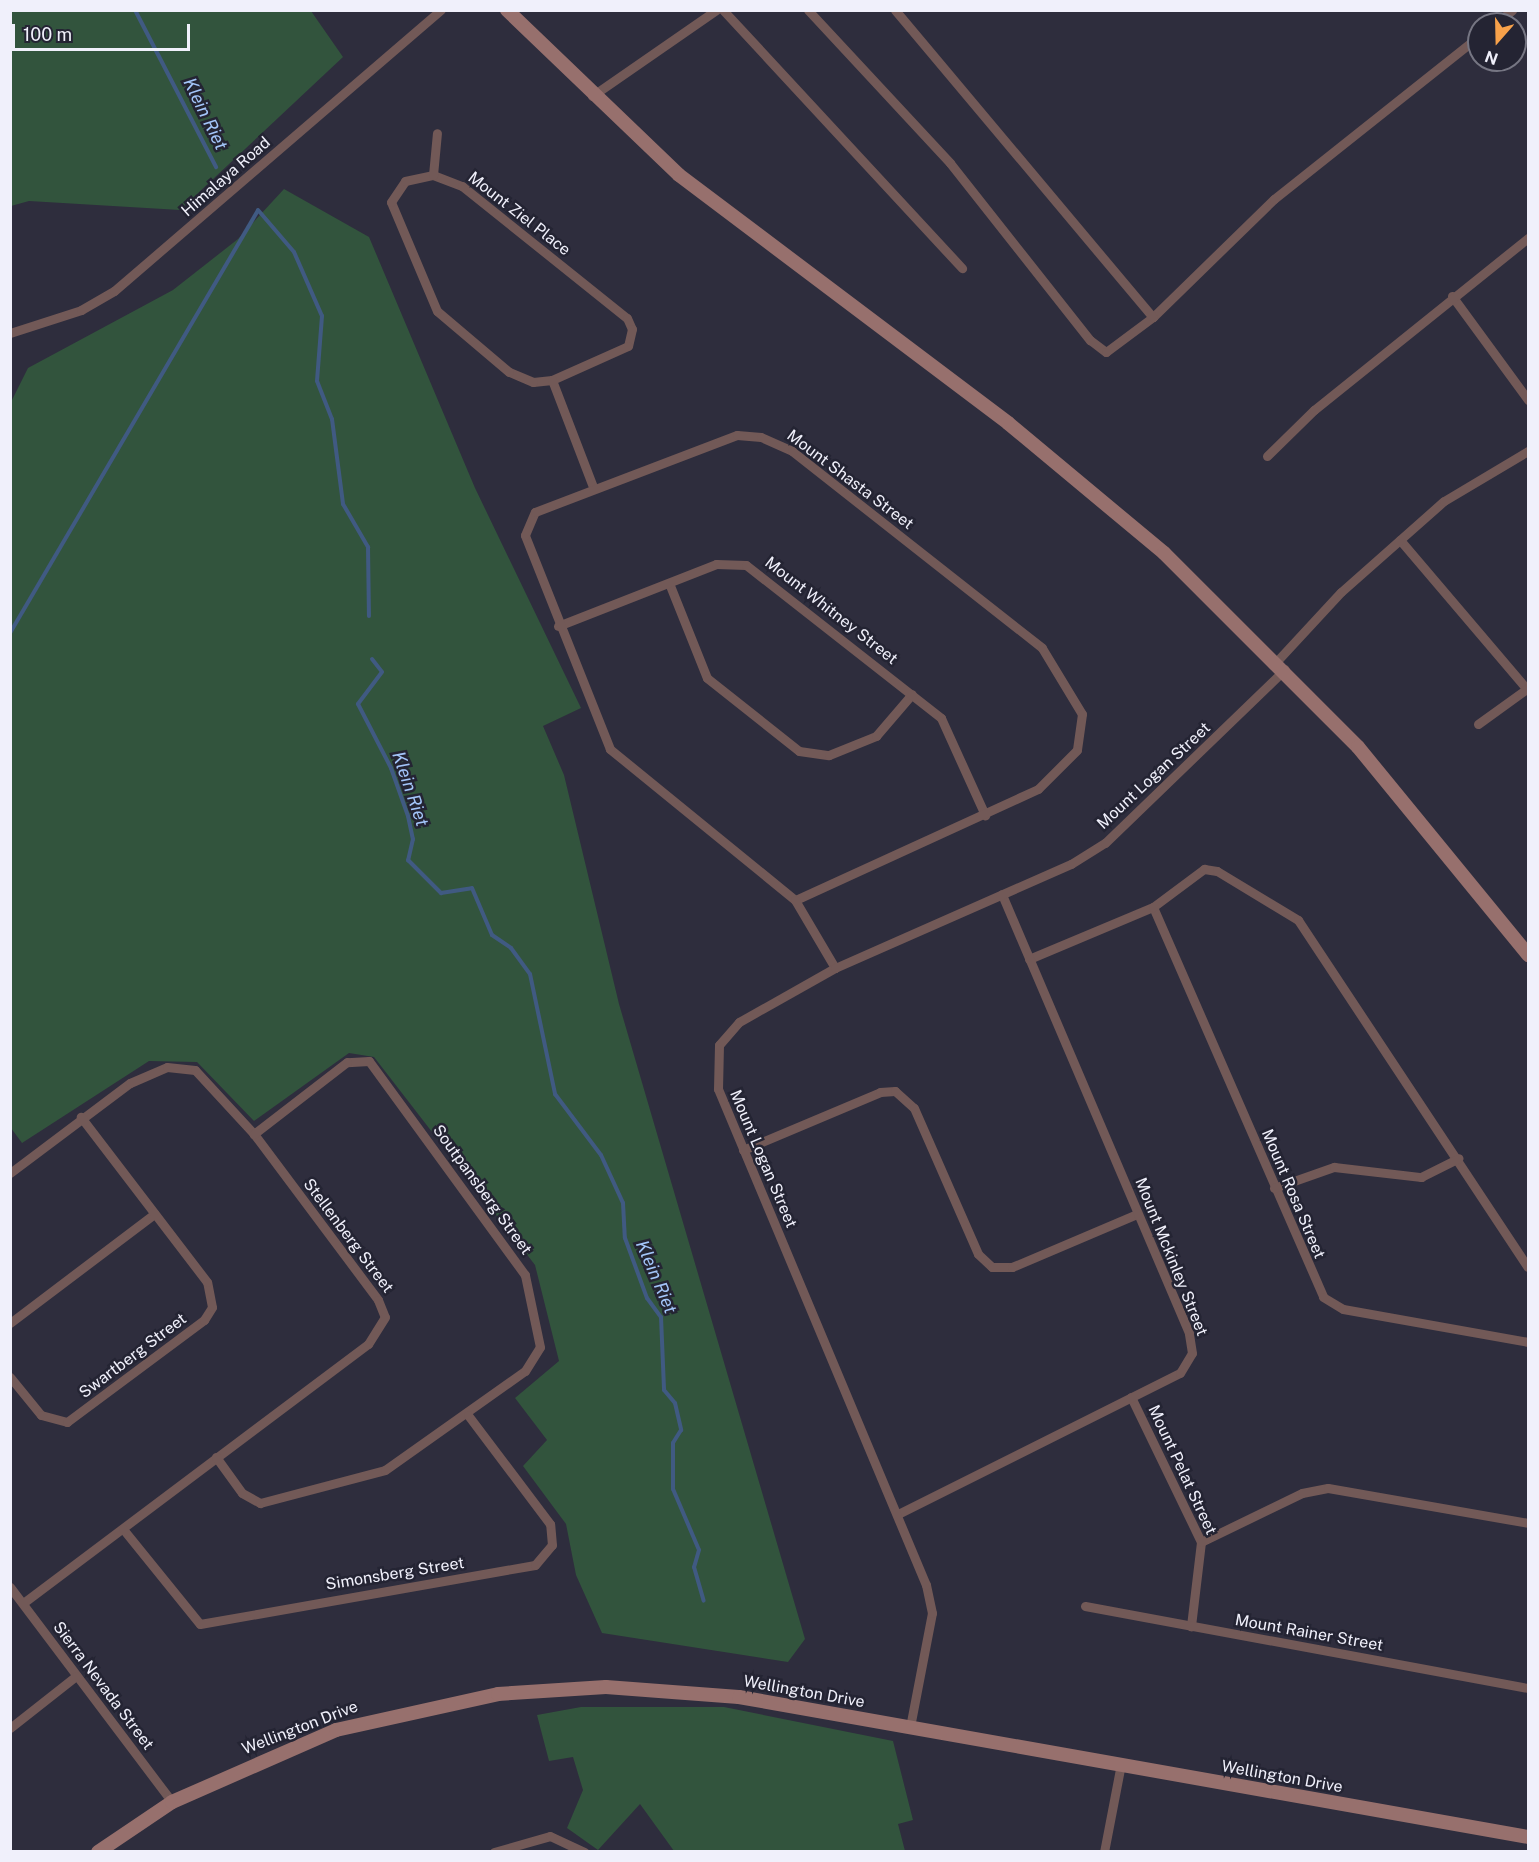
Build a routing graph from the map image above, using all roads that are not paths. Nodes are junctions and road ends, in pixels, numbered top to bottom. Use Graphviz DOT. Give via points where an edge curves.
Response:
graph roads {
  1 [pos="441,10"];
  2 [pos="507,10"];
  3 [pos="716,10"];
  4 [pos="723,10"];
  5 [pos="807,10"];
  6 [pos="895,10"];
  7 [pos="1467,46"];
  8 [pos="592,96"];
  9 [pos="437,133"];
  10 [pos="432,175"];
  11 [pos="1528,238"];
  12 [pos="962,268"];
  13 [pos="1452,296"];
  14 [pos="1153,317"];
  15 [pos="10,333"];
  16 [pos="552,380"];
  17 [pos="1528,400"];
  18 [pos="1528,451"];
  19 [pos="1267,456"];
  20 [pos="593,487"];
  21 [pos="1400,540"];
  22 [pos="669,583"];
  23 [pos="558,626"];
  24 [pos="1281,665"];
  25 [pos="1528,689"];
  26 [pos="912,694"];
  27 [pos="1478,724"];
  28 [pos="985,815"];
  29 [pos="1002,894"];
  30 [pos="795,900"];
  31 [pos="1152,907"];
  32 [pos="1528,955"];
  33 [pos="1029,959"];
  34 [pos="835,968"];
  35 [pos="81,1117"];
  36 [pos="254,1134"];
  37 [pos="742,1150"];
  38 [pos="1459,1158"];
  39 [pos="10,1173"];
  40 [pos="1274,1188"];
  41 [pos="153,1214"];
  42 [pos="1137,1214"];
  43 [pos="1528,1268"];
  44 [pos="10,1323"];
  45 [pos="1528,1342"];
  46 [pos="10,1377"];
  47 [pos="1131,1397"];
  48 [pos="468,1414"];
  49 [pos="216,1457"];
  50 [pos="898,1514"];
  51 [pos="1528,1523"];
  52 [pos="123,1530"];
  53 [pos="1201,1542"];
  54 [pos="10,1587"];
  55 [pos="23,1604"];
  56 [pos="1085,1606"];
  57 [pos="1191,1626"];
  58 [pos="76,1676"];
  59 [pos="1528,1688"];
  60 [pos="910,1727"];
  61 [pos="10,1728"];
  62 [pos="1121,1764"];
  63 [pos="172,1802"];
  64 [pos="1528,1837"];
  65 [pos="98,1851"];
  66 [pos="494,1851"];
  67 [pos="584,1851"];
  68 [pos="1104,1851"];
  1 -- 15 [label="street, Himalaya Road" via="114,291 81,310"];
  2 -- 8 [label="street"];
  3 -- 8 [label="street"];
  4 -- 12 [label="street"];
  5 -- 14 [label="street" via="950,163 1097,347 1118,348"];
  6 -- 14 [label="street"];
  7 -- 14 [label="street" via="1274,199"];
  8 -- 24 [label="street" via="688,182 1097,495"];
  9 -- 10 [label="street"];
  10 -- 16 [label="street, Mount Ziel Place" via="405,181 391,202 427,297 509,372 533,382"];
  10 -- 16 [label="street, Mount Ziel Place" via="462,186 630,323 632,335 624,350"];
  11 -- 13 [label="street"];
  13 -- 17 [label="street"];
  13 -- 19 [label="street"];
  16 -- 20 [label="street"];
  18 -- 21 [label="street, Mount Logan Street" via="1444,501"];
  20 -- 23 [label="street, Mount Shasta Street" via="535,512 526,525 528,549"];
  20 -- 28 [label="street, Mount Shasta Street" via="719,438 777,442 1042,648 1082,714 1081,740 1038,789"];
  21 -- 24 [label="street, Mount Logan Street" via="1341,592"];
  21 -- 25 [label="street"];
  22 -- 23 [label="street, Mount Whitney Street"];
  22 -- 26 [label="street, Mount Whitney Street" via="716,564 746,565"];
  22 -- 26 [label="street" via="710,683 799,751 829,755 876,736"];
  23 -- 30 [label="street, Mount Shasta Street" via="610,749"];
  24 -- 29 [label="street, Mount Logan Street" via="1105,843"];
  24 -- 32 [label="street" via="1437,838"];
  25 -- 27 [label="street"];
  26 -- 28 [label="street, Mount Whitney Street" via="940,718"];
  28 -- 30 [label="street, Mount Shasta Street"];
  29 -- 33 [label="street, Mount Mckinley Street"];
  29 -- 34 [label="street, Mount Logan Street"];
  30 -- 34 [label="street, Mount Shasta Street"];
  31 -- 33 [label="street"];
  31 -- 38 [label="street" via="1192,874 1210,869 1298,920"];
  31 -- 40 [label="street, Mount Rosa Street"];
  33 -- 42 [label="street, Mount Mckinley Street"];
  34 -- 37 [label="street, Mount Logan Street" via="739,1022 719,1045 718,1089"];
  35 -- 36 [label="street, Stellenberg Street" via="154,1070 180,1067 206,1077"];
  35 -- 39 [label="street, Stellenberg Street"];
  35 -- 41 [label="street, Swartberg Street"];
  36 -- 48 [label="street, Soutpansberg Street" via="352,1060 369,1061 386,1078 530,1287 540,1337 537,1356"];
  36 -- 49 [label="street, Stellenberg Street" via="378,1300 385,1317 368,1344"];
  37 -- 42 [label="street" via="880,1092 895,1091 914,1108 978,1254 992,1266 1012,1267"];
  37 -- 50 [label="street, Mount Logan Street"];
  38 -- 40 [label="street" via="1421,1177 1334,1167"];
  38 -- 43 [label="street"];
  40 -- 45 [label="street, Mount Rosa Street" via="1317,1289 1331,1304"];
  41 -- 44 [label="street"];
  41 -- 46 [label="street, Swartberg Street" via="207,1282 212,1301 207,1317 67,1422 41,1415"];
  42 -- 47 [label="street, Mount Mckinley Street" via="1192,1353 1180,1373"];
  47 -- 50 [label="street, Mount Mckinley Street"];
  47 -- 53 [label="street, Mount Pelat Street"];
  48 -- 49 [label="street, Soutpansberg Street" via="396,1466 272,1502 250,1499"];
  48 -- 52 [label="street, Simonsberg Street" via="550,1524 552,1545 536,1564 362,1592 211,1625 192,1620"];
  49 -- 52 [label="street, Stellenberg Street"];
  50 -- 60 [label="street, Mount Logan Street" via="932,1613"];
  51 -- 53 [label="street" via="1328,1488 1302,1493"];
  52 -- 55 [label="street, Stellenberg Street"];
  53 -- 57 [label="street, Mount Pelat Street"];
  54 -- 55 [label="street, Sierra Nevada Street"];
  55 -- 58 [label="street, Sierra Nevada Street"];
  56 -- 57 [label="street, Mount Rainer Street"];
  57 -- 59 [label="street, Mount Rainer Street"];
  58 -- 61 [label="street"];
  58 -- 63 [label="street, Sierra Nevada Street"];
  60 -- 62 [label="street, Wellington Drive"];
  60 -- 63 [label="street, Wellington Drive" via="675,1690 568,1687 498,1694 336,1730"];
  62 -- 64 [label="street, Wellington Drive"];
  62 -- 68 [label="street"];
  63 -- 65 [label="street, Wellington Drive"];
  66 -- 67 [label="street" via="550,1836"];
}
